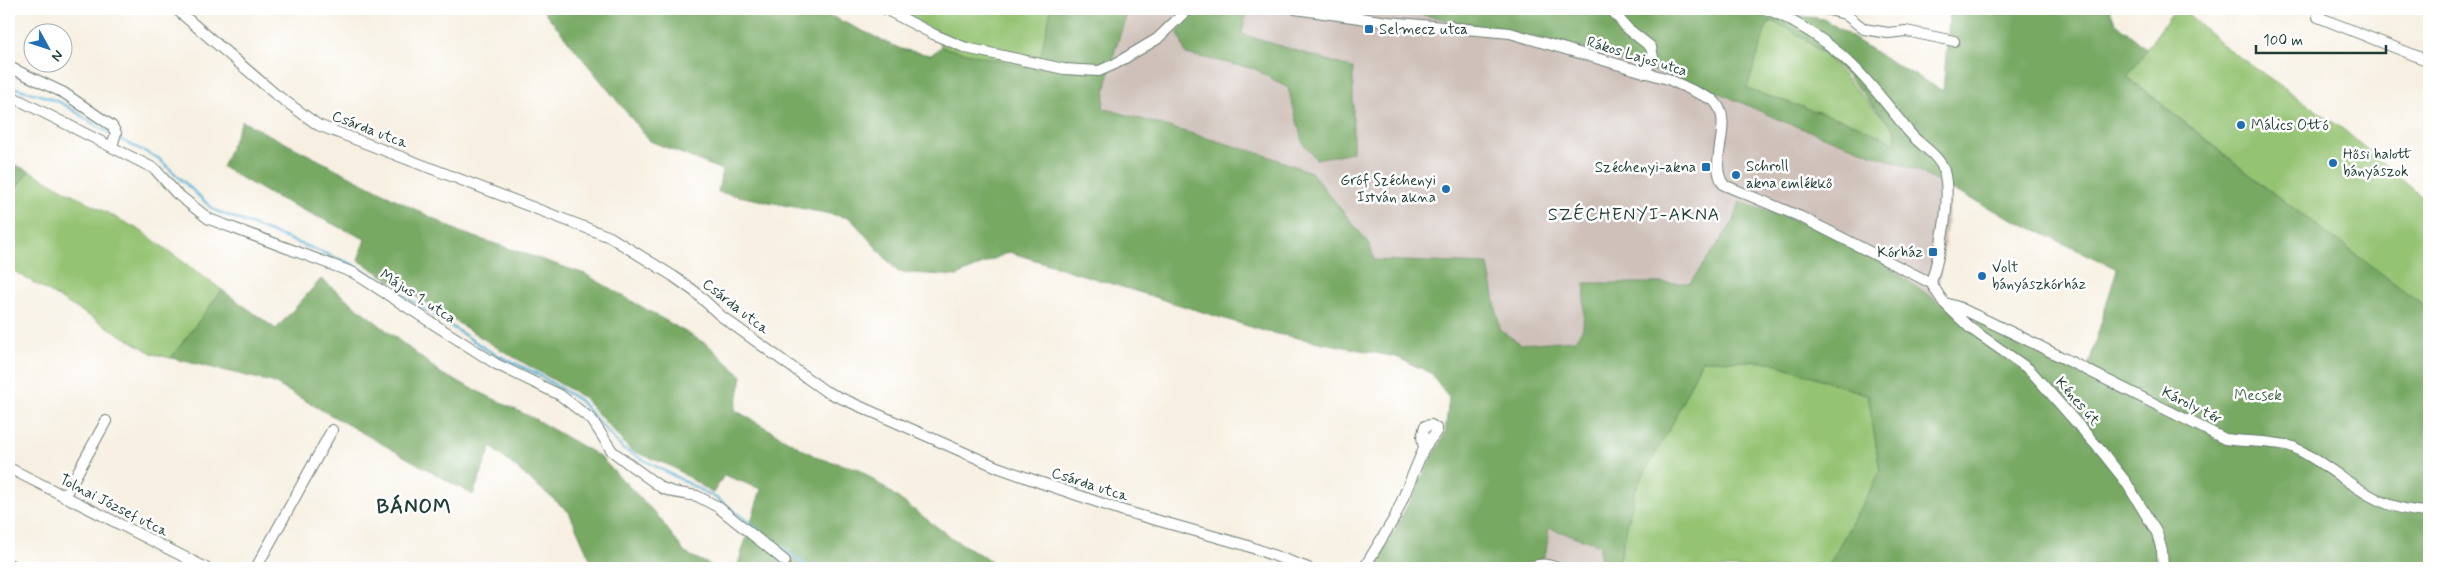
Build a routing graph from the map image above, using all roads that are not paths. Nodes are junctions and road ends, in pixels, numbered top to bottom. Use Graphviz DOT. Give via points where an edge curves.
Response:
graph roads {
  1 [pos="176,9"];
  2 [pos="885,9"];
  3 [pos="1188,9"];
  4 [pos="1294,9"];
  5 [pos="1611,9"];
  6 [pos="1770,9"];
  7 [pos="1825,9"];
  8 [pos="2322,9"];
  9 [pos="1316,10"];
  10 [pos="1954,41"];
  11 [pos="2429,61"];
  12 [pos="9,67"];
  13 [pos="1645,72"];
  14 [pos="9,95"];
  15 [pos="114,140"];
  16 [pos="1931,283"];
  17 [pos="1944,303"];
  18 [pos="106,421"];
  19 [pos="332,430"];
  20 [pos="1424,448"];
  21 [pos="9,468"];
  22 [pos="64,497"];
  23 [pos="2429,512"];
  24 [pos="784,561"];
  25 [pos="9,566"];
  26 [pos="12,568"];
  27 [pos="206,568"];
  28 [pos="256,568"];
  29 [pos="1308,568"];
  30 [pos="1364,568"];
  31 [pos="1526,568"];
  32 [pos="1557,568"];
  33 [pos="2163,568"];
  1 -- 29 [label="street, Csárda utca" via="274,94 318,125 610,237 673,276 721,316 806,378 842,399 997,467 1124,511 1245,545"];
  2 -- 3 [label="street" via="966,48 1064,69 1099,71 1157,39"];
  4 -- 9 [label="street, Rákos Lajos utca"];
  5 -- 13 [label="street" via="1627,28 1652,47 1653,57"];
  6 -- 16 [label="street" via="1812,32 1856,67 1909,132 1939,160 1946,186 1942,242"];
  7 -- 10 [label="street" via="1845,14 1864,29 1888,34 1906,31"];
  8 -- 11 [label="street" via="2318,17"];
  9 -- 13 [label="street, Rákos Lajos utca" via="1388,22 1510,33"];
  12 -- 15 [label="street" via="64,93 112,126"];
  13 -- 16 [label="street, Rákos Lajos utca" via="1692,89 1718,105 1722,123 1718,171 1724,185 1801,217"];
  14 -- 15 [label="street, Május 1. utca"];
  15 -- 24 [label="street, Május 1. utca" via="162,174 176,193 208,219 354,273 496,364 560,395 592,420 612,451 633,467 662,488 697,496 718,507"];
  16 -- 17 [label="street, Kénes út"];
  17 -- 23 [label="street, Károly tér" via="1958,306 2225,439 2291,446 2352,487 2383,503 2409,512"];
  17 -- 33 [label="street, Kénes út" via="1970,328 2030,370 2103,453 2126,482 2157,533"];
  18 -- 22 [label="street"];
  19 -- 28 [label="street"];
  20 -- 30 [label="street" via="1395,517"];
  21 -- 22 [label="street, Tolnai József utca"];
  22 -- 27 [label="street, Tolnai József utca"];
  25 -- 26 [label="main road"];
  31 -- 32 [label="street" via="1540,564"];
}
